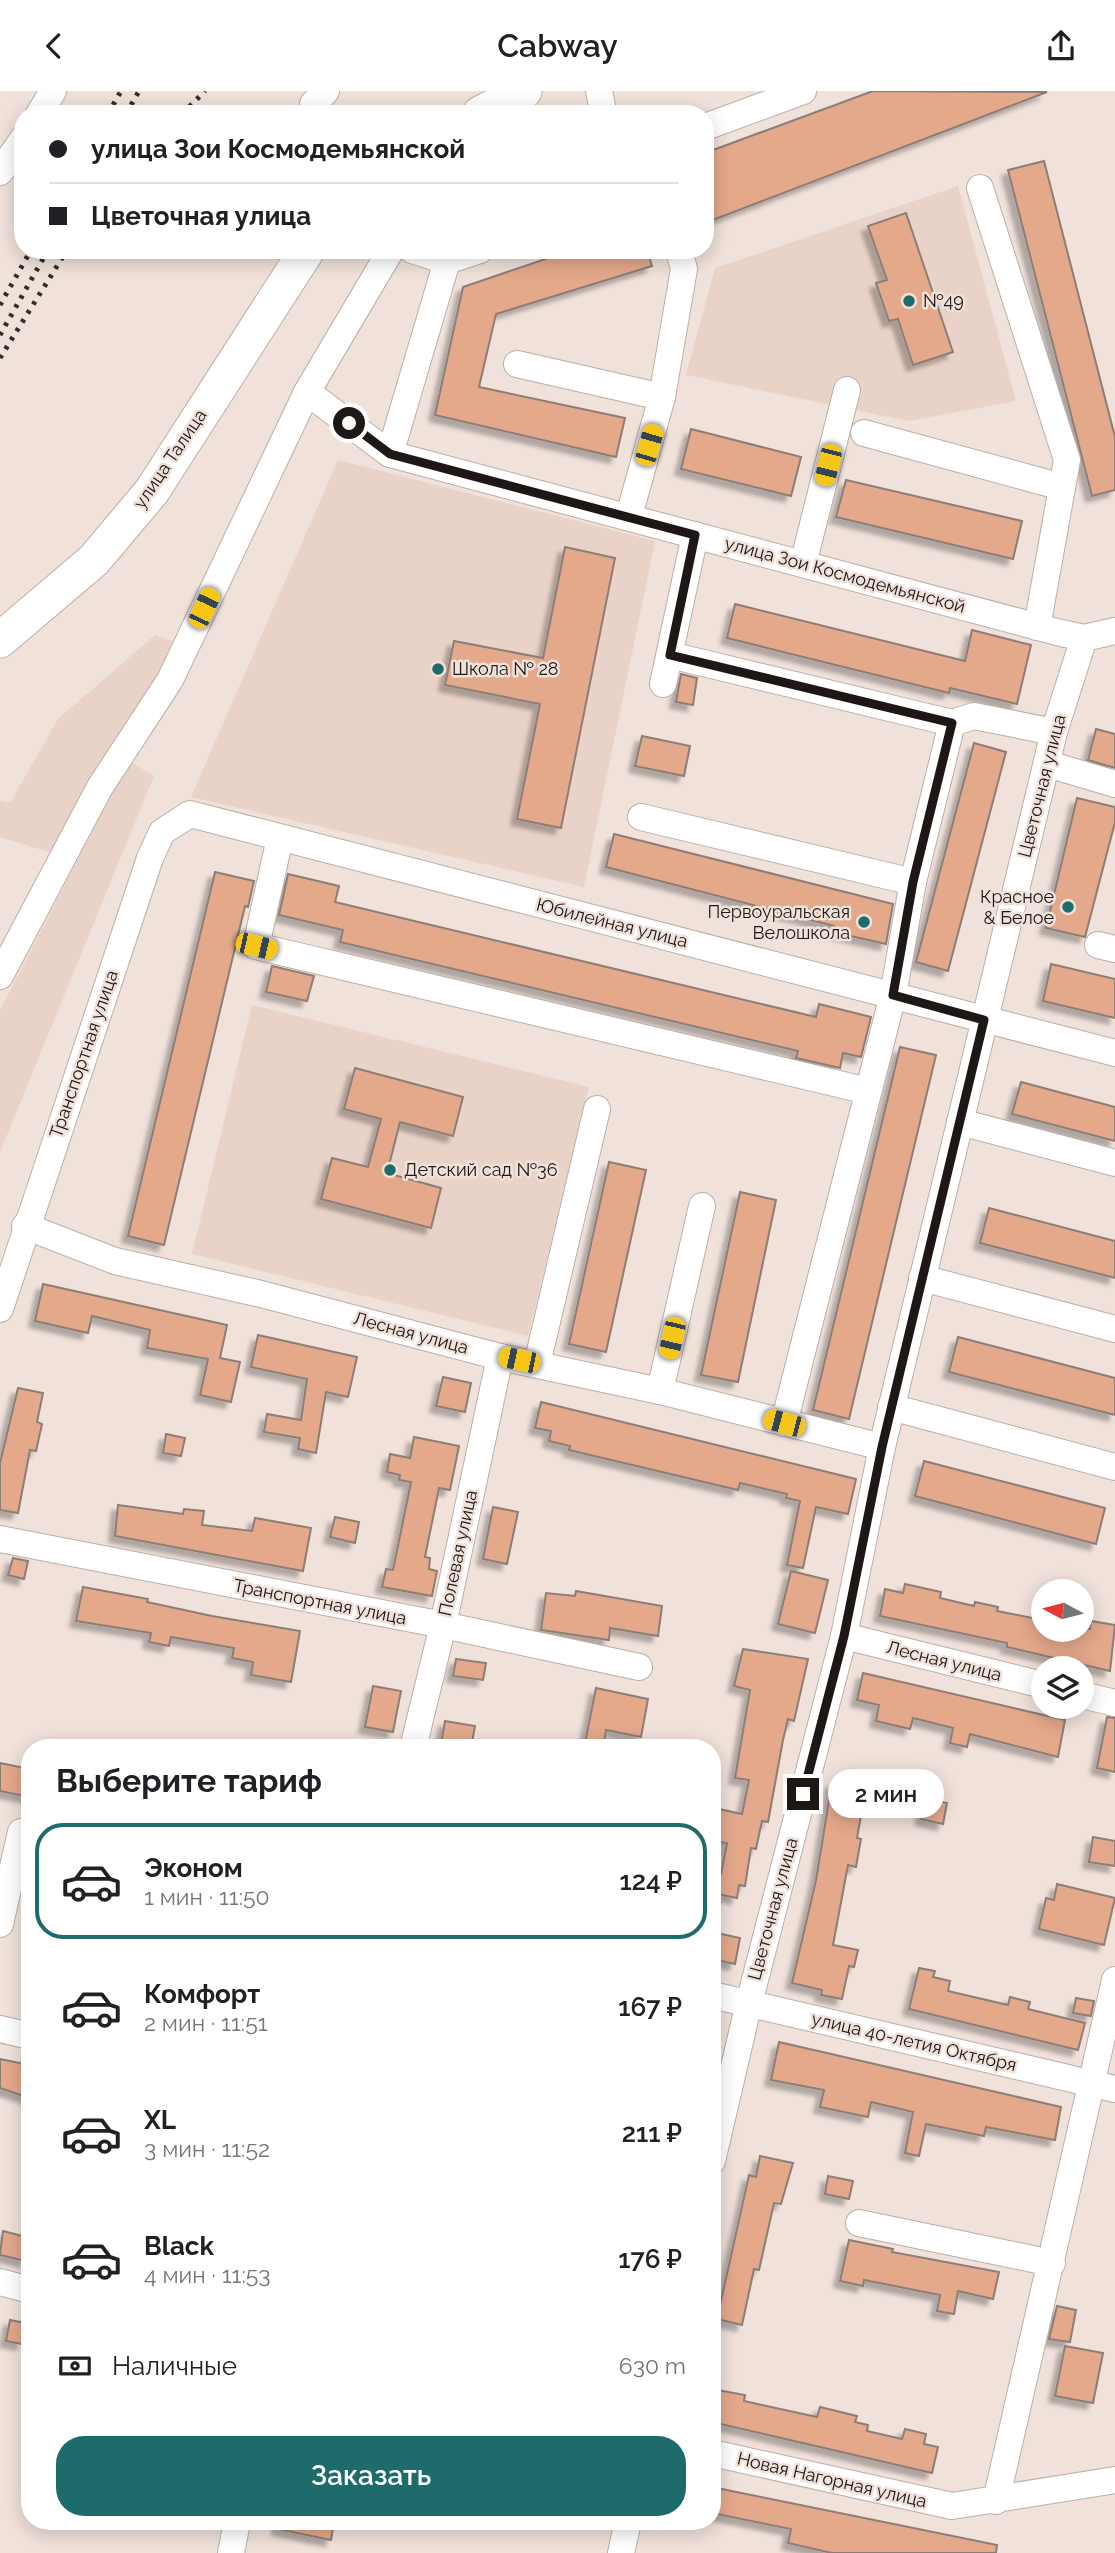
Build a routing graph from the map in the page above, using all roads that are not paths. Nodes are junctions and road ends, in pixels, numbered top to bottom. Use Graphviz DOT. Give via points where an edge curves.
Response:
graph roads {
  1 [pos="524,91"];
  2 [pos="803,91"];
  3 [pos="497,105"];
  4 [pos="714,124"];
  5 [pos="14,152"];
  6 [pos="0,172"];
  7 [pos="980,188"];
  8 [pos="301,259"];
  9 [pos="386,259"];
  10 [pos="441,259"];
  11 [pos="453,259"];
  12 [pos="681,259"];
  13 [pos="447,261"];
  14 [pos="517,364"];
  15 [pos="847,390"];
  16 [pos="307,393"];
  17 [pos="662,397"];
  18 [pos="864,433"];
  19 [pos="390,454"];
  20 [pos="1062,487"];
  21 [pos="629,516"];
  22 [pos="695,535"];
  23 [pos="803,564"];
  24 [pos="1037,627"];
  25 [pos="1115,631"];
  26 [pos="1084,638"];
  27 [pos="0,640"];
  28 [pos="670,655"];
  29 [pos="663,684"];
  30 [pos="952,723"];
  31 [pos="1054,732"];
  32 [pos="1048,764"];
  33 [pos="1115,784"];
  34 [pos="190,814"];
  35 [pos="641,817"];
  36 [pos="280,838"];
  37 [pos="913,882"];
  38 [pos="0,976"];
  39 [pos="893,995"];
  40 [pos="984,1020"];
  41 [pos="1115,1053"];
  42 [pos="868,1091"];
  43 [pos="597,1109"];
  44 [pos="960,1122"];
  45 [pos="1115,1163"];
  46 [pos="702,1206"];
  47 [pos="25,1226"];
  48 [pos="922,1278"];
  49 [pos="0,1309"];
  50 [pos="1115,1329"];
  51 [pos="500,1357"];
  52 [pos="537,1364"];
  53 [pos="660,1391"];
  54 [pos="891,1407"];
  55 [pos="784,1423"];
  56 [pos="882,1447"];
  57 [pos="1115,1467"];
  58 [pos="0,1539"];
  59 [pos="443,1625"];
  60 [pos="844,1636"];
  61 [pos="639,1667"];
  62 [pos="1031,1682"];
  63 [pos="1094,1698"];
  64 [pos="1115,1703"];
  65 [pos="415,1739"];
  66 [pos="17,1831"];
  67 [pos="0,1924"];
  68 [pos="1115,1980"];
  69 [pos="721,1997"];
  70 [pos="749,2003"];
  71 [pos="0,2029"];
  72 [pos="21,2034"];
  73 [pos="1103,2087"];
  74 [pos="721,2123"];
  75 [pos="859,2223"];
  76 [pos="1052,2263"];
  77 [pos="0,2282"];
  78 [pos="21,2288"];
  79 [pos="721,2455"];
  80 [pos="1115,2480"];
  81 [pos="996,2501"];
  82 [pos="235,2530"];
  83 [pos="626,2530"];
  84 [pos="231,2553"];
  85 [pos="621,2553"];
  1 -- 3 [label="main road"];
  2 -- 4 [label="street"];
  5 -- 6 [label="street"];
  7 -- 20 [label="street" via="1067,460"];
  8 -- 27 [label="main road, улица Талица" via="152,491 94,560"];
  9 -- 16 [label="street"];
  10 -- 13 [label="street"];
  11 -- 13 [label="street"];
  12 -- 17 [label="street" via="684,269"];
  13 -- 19 [label="street"];
  14 -- 17 [label="street"];
  15 -- 23 [label="street"];
  16 -- 19 [label="street, улица Зои Космодемьянской"];
  16 -- 38 [label="street" via="170,680 100,787"];
  17 -- 21 [label="street"];
  18 -- 20 [label="street"];
  19 -- 21 [label="street, улица Зои Космодемьянской"];
  20 -- 24 [label="street"];
  21 -- 22 [label="street, улица Зои Космодемьянской"];
  22 -- 23 [label="street, улица Зои Космодемьянской"];
  22 -- 28 [label="street"];
  23 -- 24 [label="street, улица Зои Космодемьянской"];
  24 -- 26 [label="street, улица Зои Космодемьянской"];
  25 -- 26 [label="street, улица Зои Космодемьянской"];
  26 -- 31 [label="street, Цветочная улица"];
  28 -- 29 [label="street"];
  28 -- 30 [label="street"];
  30 -- 31 [label="street" via="974,716"];
  30 -- 37 [label="street"];
  31 -- 32 [label="street, Цветочная улица"];
  32 -- 33 [label="street"];
  32 -- 40 [label="street, Цветочная улица"];
  34 -- 36 [label="street, Юбилейная улица"];
  34 -- 47 [label="street, Транспортная улица" via="162,832 150,858"];
  35 -- 37 [label="street"];
  36 -- 39 [label="street, Юбилейная улица"];
  36 -- 42 [label="street" via="256,946"];
  37 -- 39 [label="street"];
  39 -- 40 [label="street, Юбилейная улица"];
  39 -- 42 [label="street"];
  40 -- 41 [label="street, Юбилейная улица"];
  40 -- 44 [label="street, Цветочная улица"];
  42 -- 55 [label="street"];
  43 -- 52 [label="street"];
  44 -- 45 [label="street"];
  44 -- 48 [label="street, Цветочная улица"];
  46 -- 53 [label="street"];
  47 -- 49 [label="street, Транспортная улица"];
  47 -- 51 [label="street, Лесная улица" via="115,1261"];
  48 -- 50 [label="street"];
  48 -- 54 [label="street, Цветочная улица"];
  51 -- 52 [label="street, Лесная улица"];
  51 -- 59 [label="street, Полевая улица"];
  52 -- 53 [label="street, Лесная улица"];
  53 -- 55 [label="street, Лесная улица"];
  54 -- 56 [label="street, Цветочная улица"];
  54 -- 57 [label="street"];
  55 -- 56 [label="street, Лесная улица"];
  56 -- 60 [label="street, Цветочная улица"];
  58 -- 59 [label="street, Транспортная улица"];
  59 -- 61 [label="street, Транспортная улица"];
  59 -- 65 [label="street, Полевая улица"];
  60 -- 62 [label="street, Лесная улица"];
  60 -- 70 [label="street, Цветочная улица"];
  63 -- 64 [label="street"];
  66 -- 67 [label="street"];
  68 -- 73 [label="street"];
  69 -- 70 [label="street, улица 40-летия Октября"];
  70 -- 73 [label="street, улица 40-летия Октября"];
  70 -- 74 [label="street, Цветочная улица"];
  71 -- 72 [label="street"];
  73 -- 76 [label="street"];
  75 -- 76 [label="street"];
  76 -- 81 [label="street"];
  77 -- 78 [label="street"];
  79 -- 81 [label="street, Новая Нагорная улица" via="953,2506"];
  80 -- 81 [label="street, Новая Нагорная улица"];
  82 -- 84 [label="street"];
  83 -- 85 [label="street"];
}
